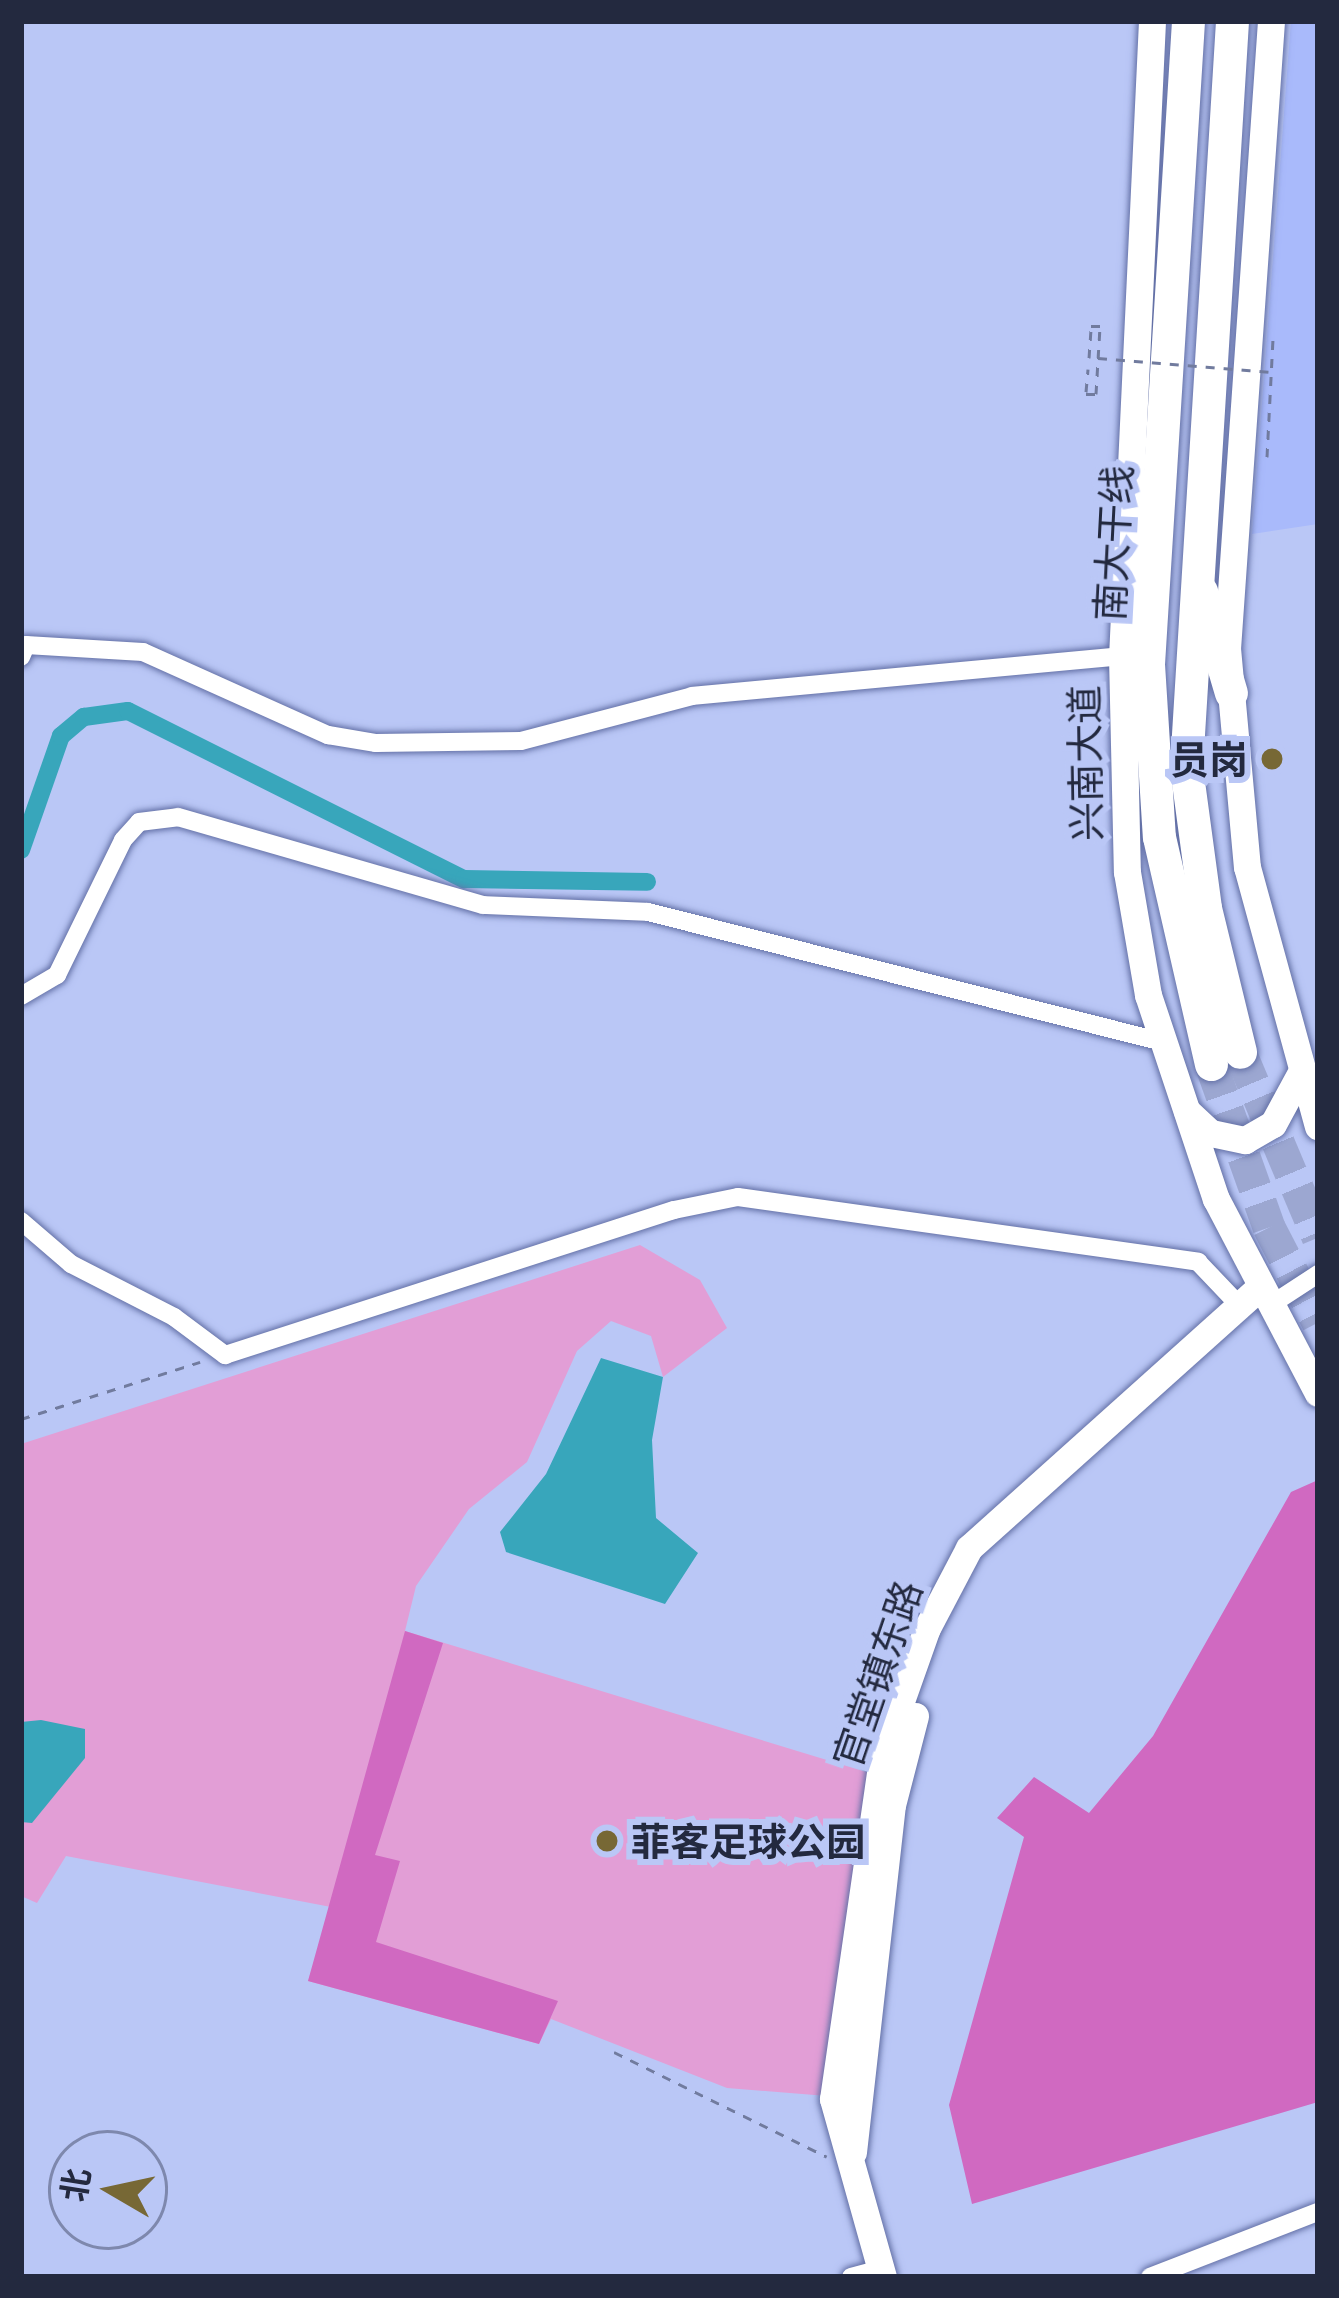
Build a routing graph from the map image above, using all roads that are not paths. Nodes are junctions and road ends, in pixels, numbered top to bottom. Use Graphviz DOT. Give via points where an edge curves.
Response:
graph roads {
  1 [pos="1152,21"];
  2 [pos="1188,21"];
  3 [pos="1232,21"];
  4 [pos="1270,21"];
  5 [pos="1160,454"];
  6 [pos="1194,568"];
  7 [pos="1125,580"];
  8 [pos="1121,656"];
  9 [pos="21,657"];
  10 [pos="1231,693"];
  11 [pos="21,997"];
  12 [pos="1163,1042"];
  13 [pos="1300,1073"];
  14 [pos="1184,1108"];
  15 [pos="1318,1126"];
  16 [pos="21,1221"];
  17 [pos="1318,1274"];
  18 [pos="1256,1300"];
  19 [pos="1308,1350"];
  20 [pos="1318,1393"];
  21 [pos="1318,2212"];
  22 [pos="882,2273"];
  23 [pos="851,2277"];
  24 [pos="1150,2277"];
  1 -- 7 [label="main road, 兴南大道"];
  2 -- 5 [label="highway, 南大干线"];
  3 -- 6 [label="highway, 南大干线"];
  4 -- 10 [label="main road" via="1228,624"];
  5 -- 6 [label="highway, 南大干线" via="1151,768 1226,1058 1186,767"];
  5 -- 7 [label="highway"];
  6 -- 10 [label="highway"];
  7 -- 8 [label="main road, 兴南大道"];
  8 -- 9 [label="street" via="692,696 521,741 376,743 328,735 143,652 26,645"];
  8 -- 12 [label="main road, 兴南大道" via="1127,872"];
  10 -- 13 [label="main road" via="1247,867"];
  11 -- 12 [label="street" via="57,975 123,840 139,822 178,817 484,905 648,912"];
  12 -- 14 [label="main road, 兴南大道"];
  13 -- 14 [label="main road" via="1273,1124 1244,1140 1211,1133"];
  13 -- 15 [label="main road"];
  14 -- 18 [label="main road, 兴南大道"];
  16 -- 18 [label="street" via="71,1264 174,1317 225,1355 674,1210 739,1198 1198,1262"];
  17 -- 18 [label="street"];
  18 -- 19 [label="main road, 兴南大道"];
  18 -- 22 [label="main road, 官堂镇东路" via="1005,1515 952,1573 884,1752 833,2099"];
  19 -- 20 [label="main road, 兴南大道"];
  21 -- 24 [label="street"];
  22 -- 23 [label="street"];
}
